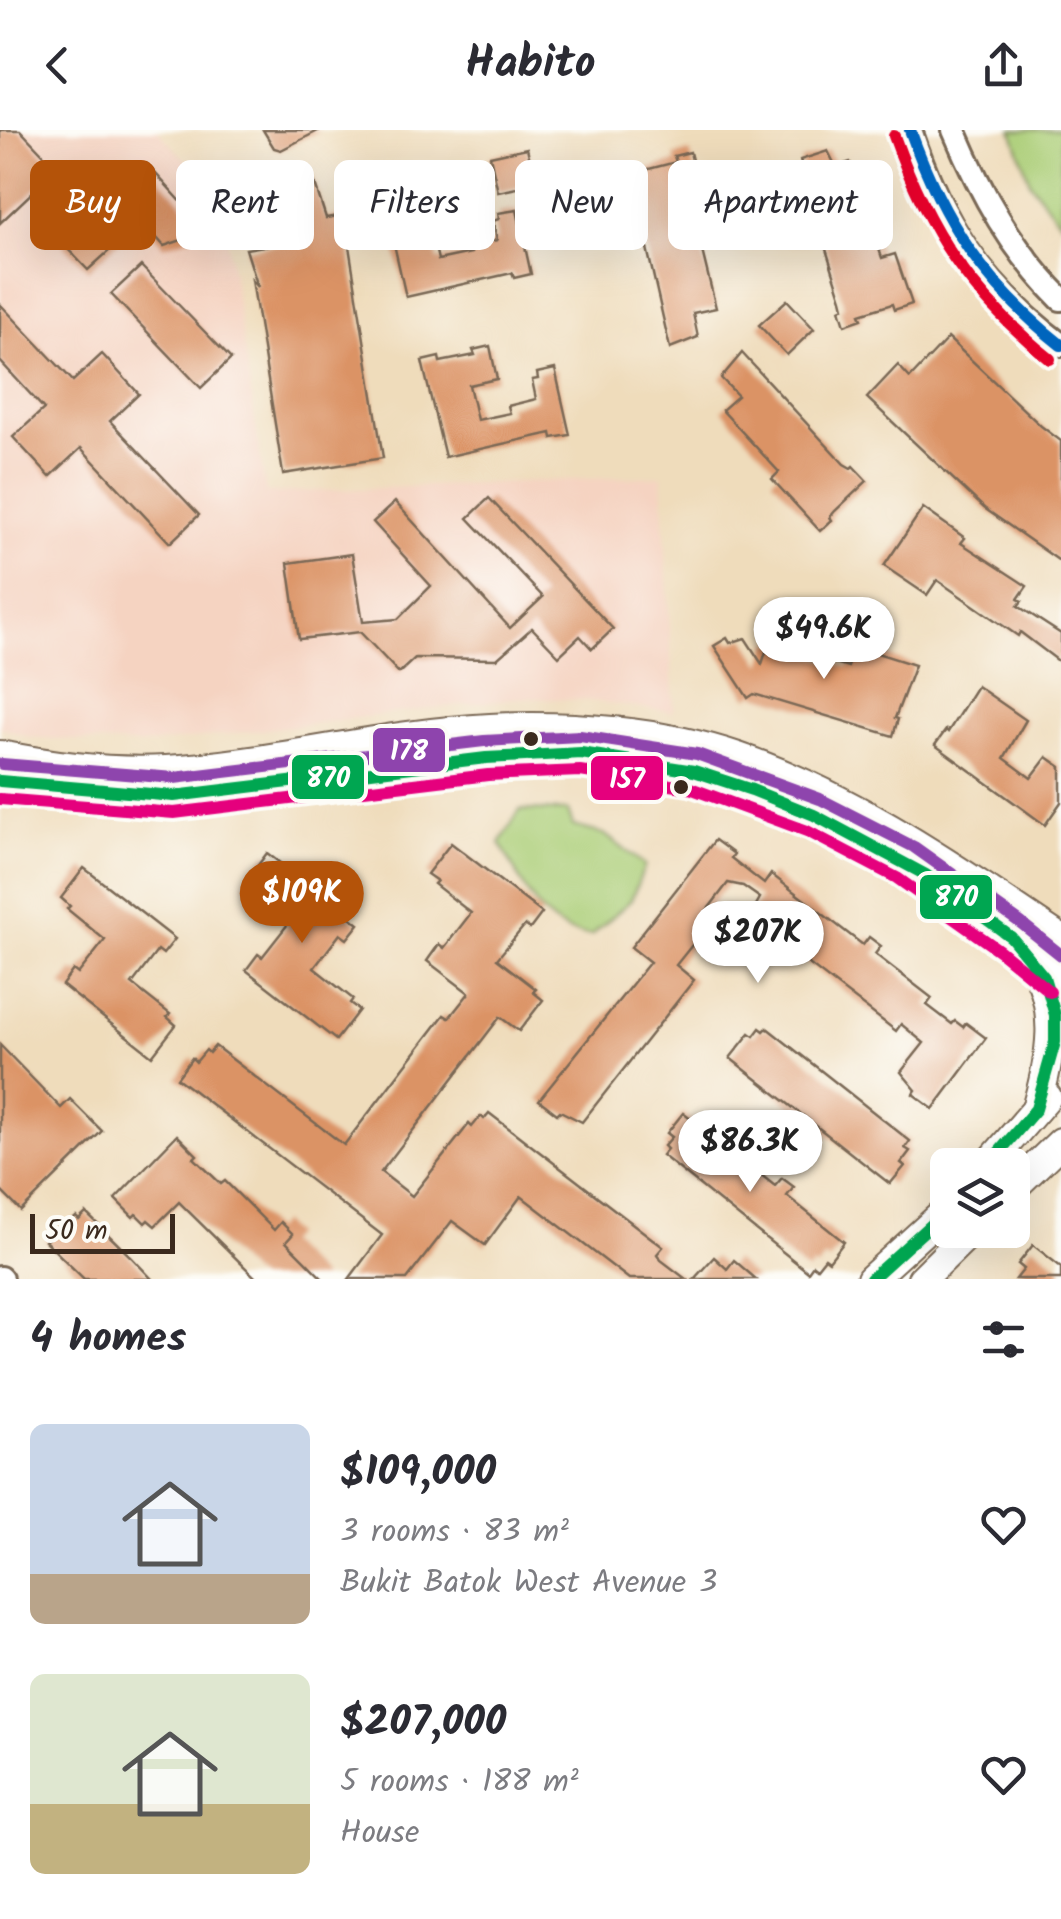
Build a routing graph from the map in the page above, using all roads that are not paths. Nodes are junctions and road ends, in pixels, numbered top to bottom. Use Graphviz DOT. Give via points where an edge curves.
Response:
graph roads {
  1 [pos="910,130"];
  2 [pos="954,130"];
  3 [pos="1061,300"];
  4 [pos="1061,345"];
  5 [pos="0,755"];
  6 [pos="0,781"];
  7 [pos="1011,937"];
  8 [pos="1061,939"];
  9 [pos="1061,978"];
  10 [pos="1061,1080"];
  11 [pos="1036,1109"];
  12 [pos="1061,1142"];
  13 [pos="1003,1148"];
  14 [pos="1030,1172"];
  15 [pos="930,1227"];
  16 [pos="925,1232"];
  17 [pos="954,1248"];
  18 [pos="950,1252"];
  19 [pos="870,1279"];
  20 [pos="922,1279"];
  1 -- 4 [label="street" via="935,193 977,265 1004,300"];
  2 -- 3 [label="street" via="1010,241"];
  5 -- 8 [label="main road" via="58,766 165,770 490,728 658,738 740,758 809,788 946,862"];
  6 -- 7 [label="main road" via="174,796 486,758 595,754 694,771 814,815 926,875"];
  7 -- 9 [label="main road"];
  7 -- 11 [label="main road" via="1044,977 1055,1015 1055,1042"];
  10 -- 11 [label="main road"];
  11 -- 13 [label="main road"];
  12 -- 14 [label="main road"];
  15 -- 16 [label="main road"];
  16 -- 18 [label="street"];
  16 -- 19 [label="main road"];
  17 -- 18 [label="main road"];
  18 -- 20 [label="main road"];
}
